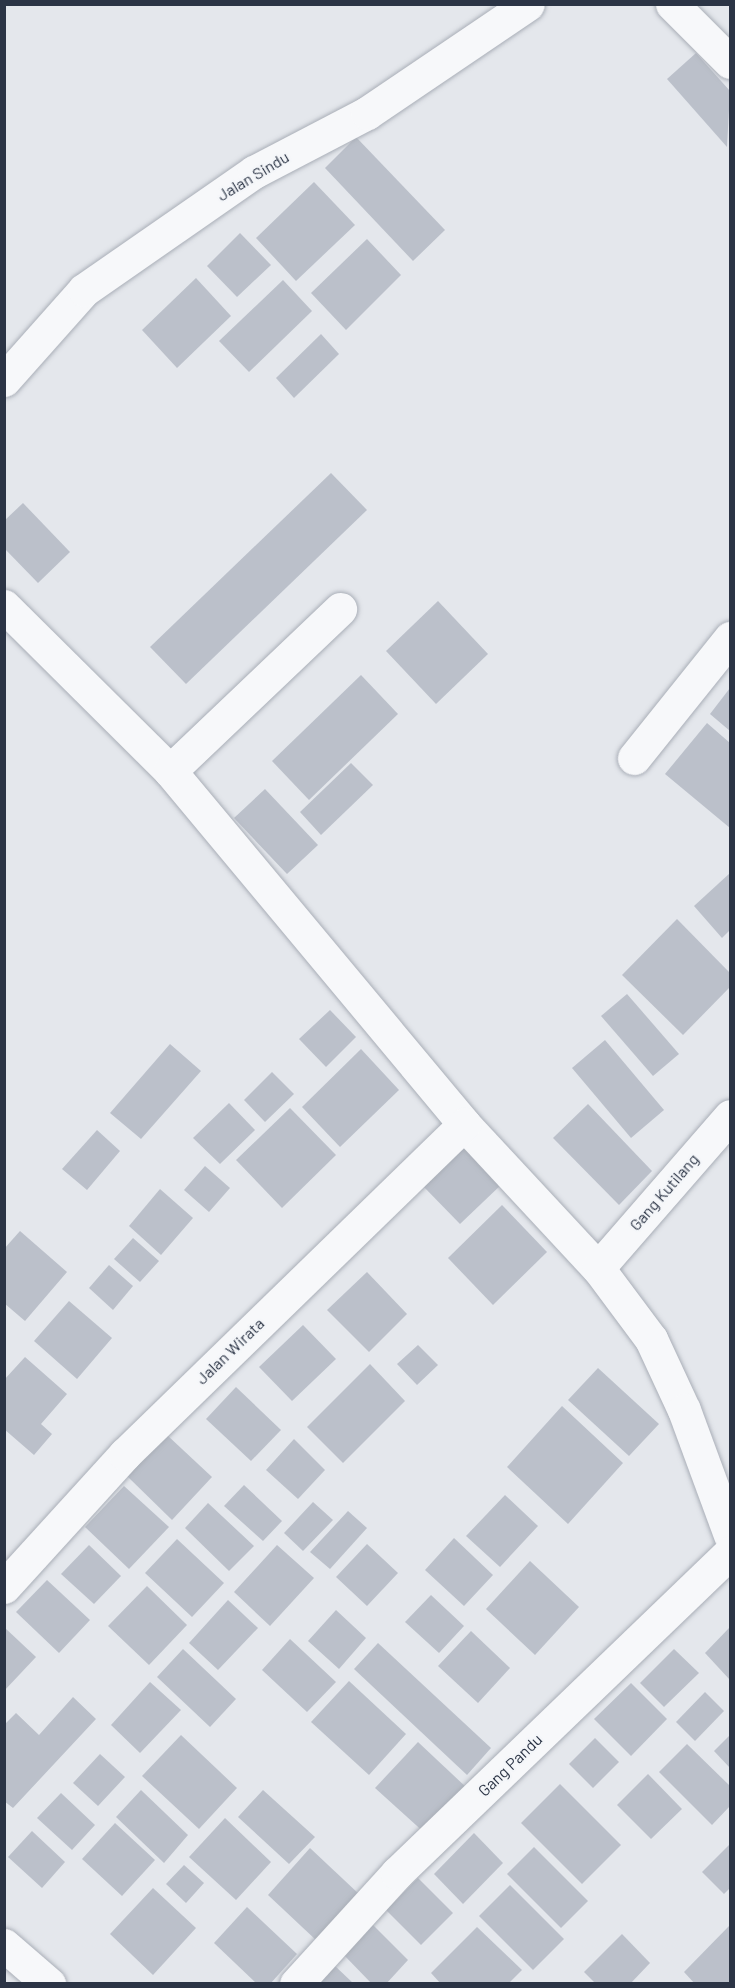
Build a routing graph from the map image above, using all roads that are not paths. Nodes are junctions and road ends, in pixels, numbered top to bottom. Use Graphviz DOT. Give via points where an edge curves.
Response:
graph roads {
  1 [pos="528,4"];
  2 [pos="672,4"];
  3 [pos="730,63"];
  4 [pos="4,380"];
  5 [pos="4,606"];
  6 [pos="340,609"];
  7 [pos="730,638"];
  8 [pos="634,758"];
  9 [pos="170,771"];
  10 [pos="730,1116"];
  11 [pos="464,1124"];
  12 [pos="598,1268"];
  13 [pos="730,1535"];
  14 [pos="730,1553"];
  15 [pos="4,1587"];
  16 [pos="4,1945"];
  17 [pos="49,1983"];
  18 [pos="297,1983"];
  1 -- 4 [label="street, Jalan Sindu" via="367,113 254,172 84,290"];
  2 -- 3 [label="street"];
  5 -- 9 [label="street"];
  6 -- 9 [label="street"];
  7 -- 8 [label="street"];
  9 -- 11 [label="street"];
  10 -- 12 [label="street, Gang Kutilang"];
  11 -- 12 [label="street"];
  11 -- 15 [label="street, Jalan Wirata" via="125,1454"];
  12 -- 13 [label="street" via="651,1340 684,1410"];
  14 -- 18 [label="street, Gang Pandu" via="396,1873"];
  16 -- 17 [label="street"];
}
